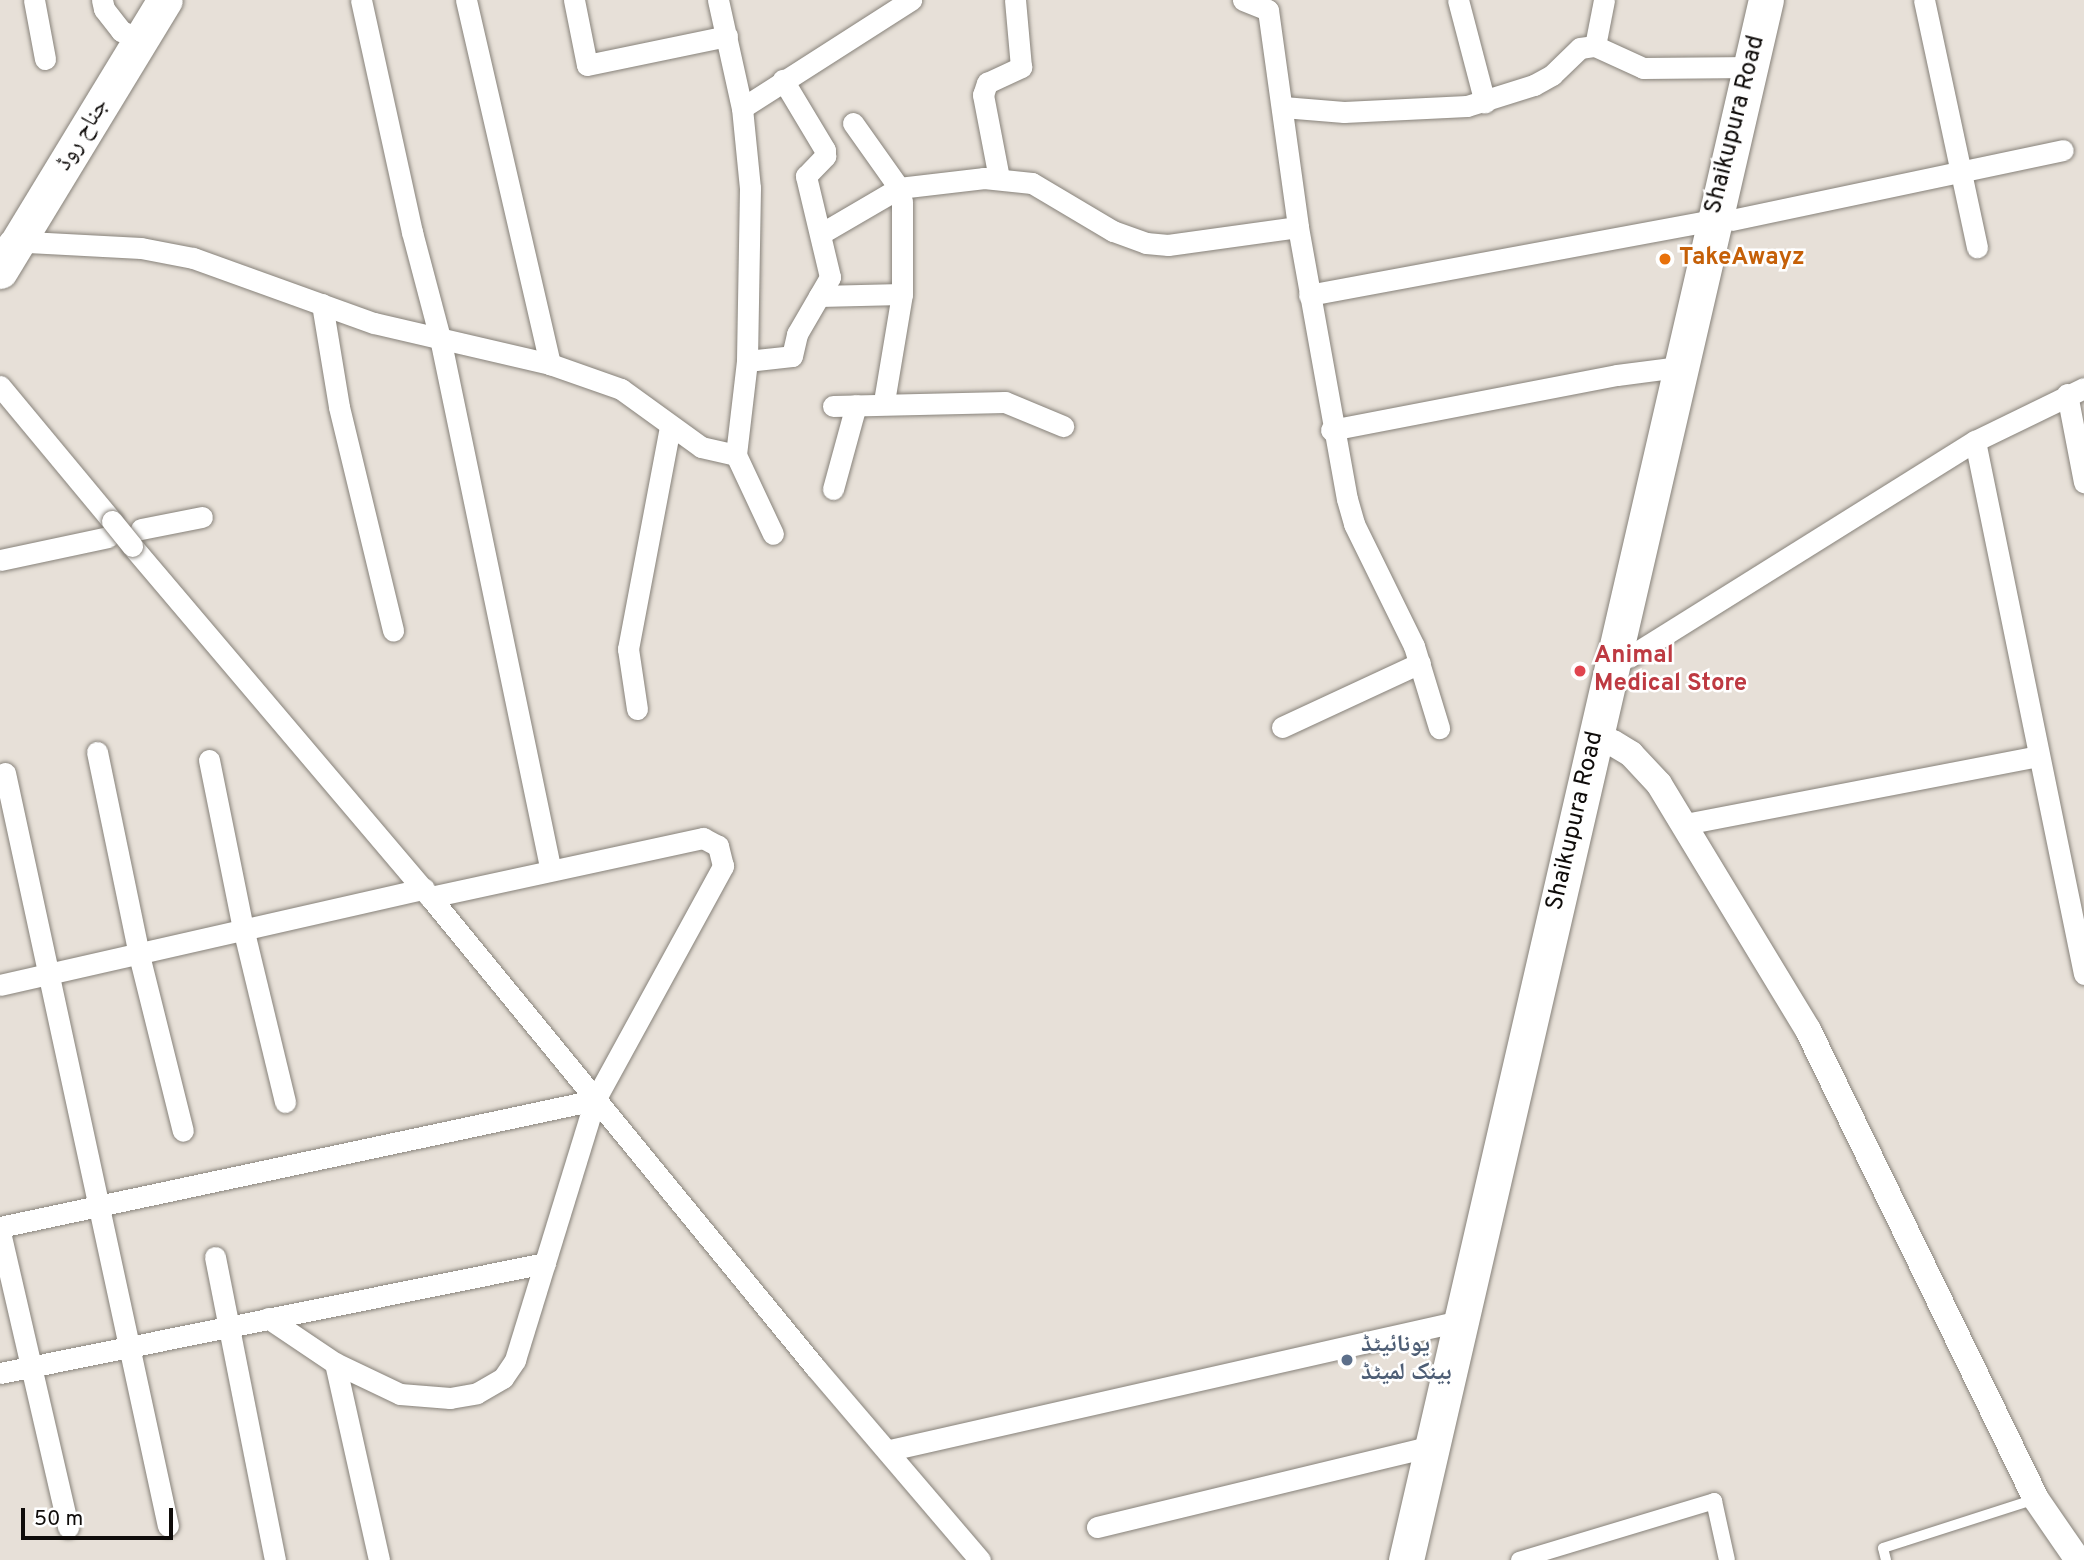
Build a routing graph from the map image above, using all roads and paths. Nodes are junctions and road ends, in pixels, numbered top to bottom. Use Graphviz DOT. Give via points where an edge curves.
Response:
graph roads {
  1 [pos="34,0"];
  2 [pos="102,0"];
  3 [pos="165,0"];
  4 [pos="361,0"];
  5 [pos="466,0"];
  6 [pos="574,0"];
  7 [pos="718,0"];
  8 [pos="911,0"];
  9 [pos="1015,0"];
  10 [pos="1243,0"];
  11 [pos="1458,0"];
  12 [pos="1604,0"];
  13 [pos="1766,0"];
  14 [pos="1783,0"];
  15 [pos="1924,0"];
  16 [pos="1267,5"];
  17 [pos="727,36"];
  18 [pos="141,39"];
  19 [pos="1595,46"];
  20 [pos="46,59"];
  21 [pos="1752,67"];
  22 [pos="783,80"];
  23 [pos="1485,103"];
  24 [pos="1283,107"];
  25 [pos="742,108"];
  26 [pos="853,123"];
  27 [pos="2063,150"];
  28 [pos="1961,171"];
  29 [pos="999,178"];
  30 [pos="900,188"];
  31 [pos="1722,220"];
  32 [pos="1298,228"];
  33 [pos="822,233"];
  34 [pos="9,241"];
  35 [pos="1977,247"];
  36 [pos="0,271"];
  37 [pos="902,294"];
  38 [pos="1310,295"];
  39 [pos="819,296"];
  40 [pos="322,303"];
  41 [pos="440,338"];
  42 [pos="747,361"];
  43 [pos="550,364"];
  44 [pos="1679,367"];
  45 [pos="0,386"];
  46 [pos="2076,391"];
  47 [pos="884,402"];
  48 [pos="856,405"];
  49 [pos="833,406"];
  50 [pos="670,426"];
  51 [pos="1063,426"];
  52 [pos="1331,430"];
  53 [pos="1975,441"];
  54 [pos="736,455"];
  55 [pos="2084,482"];
  56 [pos="833,489"];
  57 [pos="202,517"];
  58 [pos="110,529"];
  59 [pos="773,534"];
  60 [pos="137,538"];
  61 [pos="0,560"];
  62 [pos="393,631"];
  63 [pos="1629,657"];
  64 [pos="1420,663"];
  65 [pos="637,709"];
  66 [pos="1282,727"];
  67 [pos="1438,728"];
  68 [pos="1604,741"];
  69 [pos="97,752"];
  70 [pos="2039,756"];
  71 [pos="209,760"];
  72 [pos="5,773"];
  73 [pos="1685,824"];
  74 [pos="550,867"];
  75 [pos="427,893"];
  76 [pos="243,928"];
  77 [pos="139,955"];
  78 [pos="2084,974"];
  79 [pos="49,975"];
  80 [pos="0,985"];
  81 [pos="596,1100"];
  82 [pos="285,1102"];
  83 [pos="183,1131"];
  84 [pos="100,1204"];
  85 [pos="0,1230"];
  86 [pos="215,1257"];
  87 [pos="545,1264"];
  88 [pos="268,1318"];
  89 [pos="1464,1320"];
  90 [pos="228,1326"];
  91 [pos="131,1344"];
  92 [pos="335,1363"];
  93 [pos="33,1366"];
  94 [pos="0,1373"];
  95 [pos="1435,1445"];
  96 [pos="890,1450"];
  97 [pos="2036,1499"];
  98 [pos="168,1526"];
  99 [pos="68,1527"];
  100 [pos="1097,1527"];
  101 [pos="275,1560"];
  102 [pos="379,1560"];
  103 [pos="980,1560"];
  104 [pos="1406,1560"];
  105 [pos="1423,1560"];
  106 [pos="1519,1560"];
  107 [pos="1727,1560"];
  108 [pos="1886,1560"];
  109 [pos="2078,1560"];
  1 -- 20 [label="street"];
  2 -- 18 [label="street" via="121,31"];
  3 -- 18 [label="main road, جناح روڈ"];
  4 -- 41 [label="street"];
  5 -- 43 [label="street"];
  6 -- 17 [label="street" via="587,65"];
  7 -- 17 [label="street"];
  8 -- 22 [label="street"];
  9 -- 29 [label="street" via="1021,67 987,83 983,95"];
  10 -- 16 [label="street"];
  11 -- 23 [label="street"];
  12 -- 19 [label="street"];
  13 -- 21 [label="main road, Shaikupura Road"];
  14 -- 31 [label="main road, Shaikupura Road"];
  15 -- 28 [label="street"];
  16 -- 24 [label="street"];
  17 -- 25 [label="street"];
  18 -- 34 [label="main road, جناح روڈ"];
  19 -- 21 [label="street" via="1643,68"];
  19 -- 23 [label="street" via="1580,48 1534,85"];
  21 -- 31 [label="main road, Shaikupura Road"];
  22 -- 25 [label="street"];
  22 -- 33 [label="street" via="825,150 825,156 806,176"];
  23 -- 24 [label="street" via="1411,111"];
  24 -- 32 [label="street"];
  25 -- 42 [label="street" via="750,188"];
  26 -- 30 [label="street"];
  27 -- 28 [label="street"];
  28 -- 31 [label="street"];
  28 -- 35 [label="street"];
  29 -- 30 [label="street"];
  29 -- 32 [label="street" via="1032,183 1113,231 1146,243 1168,245"];
  30 -- 33 [label="street"];
  30 -- 37 [label="street"];
  31 -- 38 [label="street"];
  31 -- 44 [label="main road, Shaikupura Road"];
  31 -- 63 [label="main road, Shaikupura Road"];
  32 -- 38 [label="street"];
  33 -- 39 [label="street" via="830,277"];
  34 -- 36 [label="main road, جناح روڈ"];
  34 -- 40 [label="street" via="141,248 193,258"];
  37 -- 39 [label="street"];
  37 -- 47 [label="street"];
  38 -- 52 [label="street"];
  39 -- 42 [label="street" via="796,334 792,356"];
  40 -- 41 [label="street" via="374,323"];
  40 -- 62 [label="street" via="339,407"];
  41 -- 43 [label="street"];
  41 -- 74 [label="street"];
  42 -- 54 [label="street"];
  43 -- 50 [label="street" via="621,389"];
  44 -- 52 [label="street" via="1617,374"];
  44 -- 68 [label="main road, Shaikupura Road"];
  45 -- 58 [label="street"];
  46 -- 53 [label="street"];
  46 -- 55 [label="street"];
  47 -- 48 [label="street"];
  47 -- 51 [label="street" via="963,406 1005,402"];
  48 -- 49 [label="street"];
  48 -- 56 [label="street"];
  50 -- 54 [label="street" via="701,447"];
  50 -- 65 [label="street" via="628,649"];
  52 -- 64 [label="street" via="1354,524"];
  53 -- 63 [label="street"];
  53 -- 70 [label="street"];
  54 -- 59 [label="street"];
  57 -- 60 [label="street"];
  58 -- 60 [label="street, bridge"];
  58 -- 61 [label="street"];
  60 -- 75 [label="street"];
  63 -- 68 [label="main road, Shaikupura Road"];
  64 -- 66 [label="street"];
  64 -- 67 [label="street"];
  68 -- 73 [label="street" via="1647,769"];
  68 -- 89 [label="main road, Shaikupura Road"];
  68 -- 105 [label="main road, Shaikupura Road"];
  69 -- 77 [label="street"];
  70 -- 73 [label="street"];
  70 -- 78 [label="street"];
  71 -- 76 [label="street"];
  72 -- 79 [label="street"];
  73 -- 97 [label="street" via="1808,1030"];
  74 -- 75 [label="street"];
  74 -- 81 [label="street" via="703,838 718,846 721,855 720,875 653,989"];
  75 -- 76 [label="street"];
  75 -- 81 [label="street"];
  76 -- 77 [label="street"];
  76 -- 82 [label="street"];
  77 -- 79 [label="street"];
  77 -- 83 [label="street"];
  79 -- 80 [label="street"];
  79 -- 84 [label="street"];
  81 -- 84 [label="street"];
  81 -- 87 [label="street"];
  81 -- 96 [label="street" via="815,1367"];
  84 -- 85 [label="street"];
  84 -- 91 [label="street"];
  85 -- 93 [label="street"];
  86 -- 90 [label="street"];
  87 -- 88 [label="street"];
  87 -- 92 [label="street" via="515,1360 503,1378 477,1393 450,1398 400,1394"];
  88 -- 90 [label="street"];
  88 -- 92 [label="street"];
  89 -- 95 [label="main road, Shaikupura Road"];
  89 -- 96 [label="street"];
  90 -- 91 [label="street"];
  90 -- 101 [label="street"];
  91 -- 93 [label="street"];
  91 -- 98 [label="street"];
  92 -- 102 [label="street"];
  93 -- 94 [label="street"];
  93 -- 99 [label="street"];
  95 -- 100 [label="street"];
  95 -- 104 [label="main road, Shaikupura Road"];
  96 -- 103 [label="street"];
  97 -- 108 [label="lane" via="1883,1548"];
  97 -- 109 [label="street"];
  106 -- 107 [label="street" via="1714,1501"];
}
